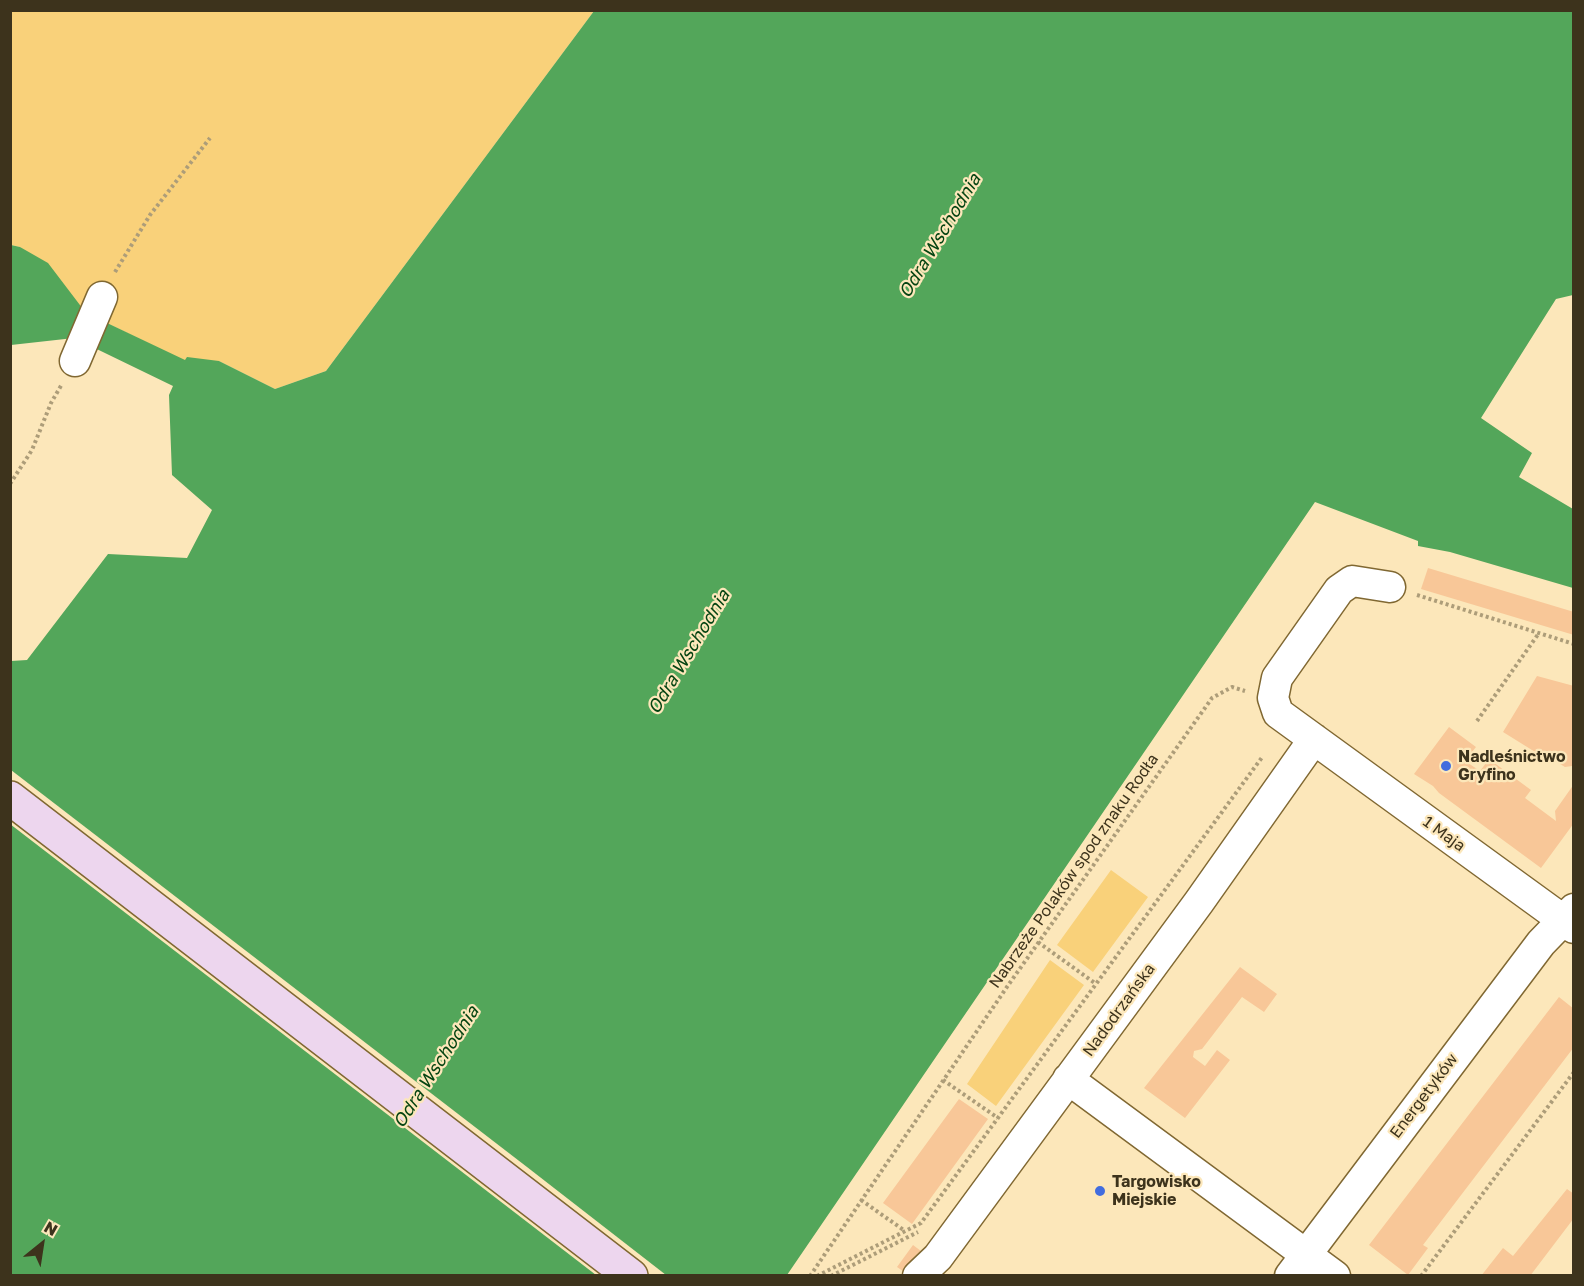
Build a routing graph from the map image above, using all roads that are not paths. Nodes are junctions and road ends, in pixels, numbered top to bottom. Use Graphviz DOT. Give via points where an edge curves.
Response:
graph roads {
  1 [pos="106,289"];
  2 [pos="71,368"];
  3 [pos="1390,587"];
  4 [pos="1314,739"];
  5 [pos="10,798"];
  6 [pos="1570,919"];
  7 [pos="1068,1079"];
  8 [pos="1298,1264"];
  9 [pos="631,1275"];
  10 [pos="918,1275"];
  11 [pos="1335,1275"];
  1 -- 2 [label="street"];
  3 -- 4 [label="street, 1 Maja" via="1352,581 1339,590 1278,678 1273,698 1278,713"];
  4 -- 6 [label="street, 1 Maja"];
  4 -- 7 [label="street, Nadodrzańska"];
  5 -- 9 [label="main road"];
  6 -- 8 [label="street, Energetyków" via="1541,943"];
  7 -- 8 [label="street"];
  7 -- 10 [label="street, Nadodrzańska" via="938,1257"];
  8 -- 11 [label="street"];
}
